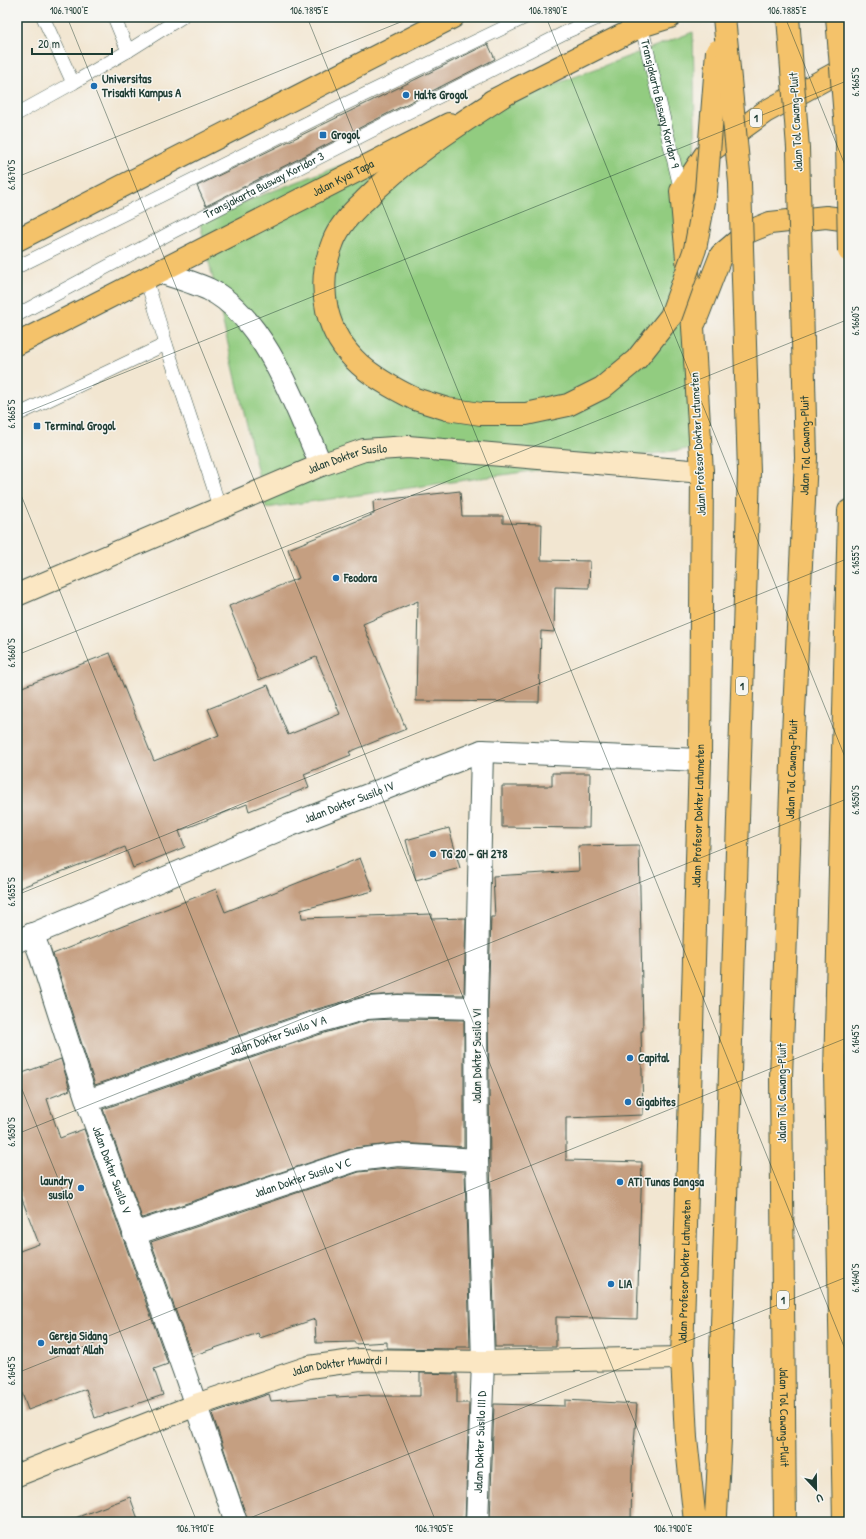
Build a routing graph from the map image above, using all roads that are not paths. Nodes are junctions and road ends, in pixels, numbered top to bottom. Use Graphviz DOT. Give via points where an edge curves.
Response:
graph roads {
  1 [pos="43,17"];
  2 [pos="114,17"];
  3 [pos="526,17"];
  4 [pos="600,17"];
  5 [pos="670,17"];
  6 [pos="719,17"];
  7 [pos="724,17"];
  8 [pos="788,17"];
  9 [pos="837,17"];
  10 [pos="449,18"];
  11 [pos="175,19"];
  12 [pos="640,21"];
  13 [pos="128,51"];
  14 [pos="849,66"];
  15 [pos="73,83"];
  16 [pos="510,92"];
  17 [pos="17,114"];
  18 [pos="680,191"];
  19 [pos="849,220"];
  20 [pos="17,240"];
  21 [pos="849,251"];
  22 [pos="17,267"];
  23 [pos="152,275"];
  24 [pos="17,315"];
  25 [pos="693,327"];
  26 [pos="17,344"];
  27 [pos="166,344"];
  28 [pos="17,415"];
  29 [pos="320,465"];
  30 [pos="702,472"];
  31 [pos="219,509"];
  32 [pos="849,511"];
  33 [pos="17,595"];
  34 [pos="482,751"];
  35 [pos="700,760"];
  36 [pos="24,938"];
  37 [pos="476,1008"];
  38 [pos="87,1101"];
  39 [pos="477,1160"];
  40 [pos="134,1234"];
  41 [pos="682,1358"];
  42 [pos="482,1362"];
  43 [pos="196,1405"];
  44 [pos="17,1475"];
  45 [pos="236,1522"];
  46 [pos="477,1522"];
  47 [pos="695,1522"];
  48 [pos="714,1522"];
  49 [pos="785,1522"];
  50 [pos="844,1522"];
  1 -- 15 [label="lane"];
  2 -- 13 [label="lane"];
  3 -- 22 [label="lane"];
  4 -- 24 [label="lane, Transjakarta Busway Koridor 3" via="179,228"];
  5 -- 12 [label="main road, Jalan Kyai Tapa"];
  6 -- 16 [label="main road, bridge" via="706,191 695,249 671,316 636,360 602,388 568,405 526,414 481,414 447,409 415,399 387,386 364,369 343,347 330,323 324,296 325,269 333,241 350,215 373,191 435,140"];
  7 -- 48 [label="main road, 1, bridge" via="740,183 749,472 720,1439"];
  8 -- 49 [label="main road, Jalan Tol Cawang–Pluit / 1, bridge" via="798,148 806,458 782,1077"];
  9 -- 21 [label="main road, bridge" via="847,143"];
  10 -- 20 [label="main road"];
  11 -- 13 [label="lane"];
  12 -- 16 [label="main road, Jalan Kyai Tapa"];
  12 -- 18 [label="lane, Transjakarta Busway Koridor 9"];
  13 -- 15 [label="lane"];
  14 -- 18 [label="main road, 1" via="765,112 705,155"];
  15 -- 17 [label="lane"];
  16 -- 23 [label="main road, Jalan Kyai Tapa"];
  18 -- 25 [label="main road, Jalan Profesor Dokter Latumeten"];
  19 -- 25 [label="main road" via="826,217 770,223 748,232 721,254"];
  23 -- 26 [label="main road, Jalan Kyai Tapa"];
  23 -- 27 [label="lane"];
  23 -- 29 [label="street" via="208,289 235,307 264,343 282,374"];
  25 -- 30 [label="main road, Jalan Profesor Dokter Latumeten"];
  27 -- 28 [label="lane"];
  27 -- 31 [label="lane"];
  29 -- 30 [label="street, Jalan Dokter Susilo" via="364,450 408,447"];
  29 -- 31 [label="street, Jalan Dokter Susilo"];
  30 -- 35 [label="main road, Jalan Profesor Dokter Latumeten"];
  31 -- 33 [label="street, Jalan Dokter Susilo"];
  32 -- 50 [label="main road" via="835,1072"];
  34 -- 35 [label="street, Jalan Dokter Susilo IV"];
  34 -- 36 [label="street, Jalan Dokter Susilo IV" via="288,826"];
  34 -- 37 [label="street, Jalan Dokter Susilo VI"];
  35 -- 41 [label="main road, Jalan Profesor Dokter Latumeten"];
  36 -- 38 [label="street, Jalan Dokter Susilo V" via="39,951"];
  37 -- 38 [label="street, Jalan Dokter Susilo V A" via="367,1008 314,1023"];
  37 -- 39 [label="street, Jalan Dokter Susilo VI"];
  38 -- 40 [label="street, Jalan Dokter Susilo V"];
  39 -- 40 [label="street, Jalan Dokter Susilo V C" via="398,1155 356,1160"];
  39 -- 42 [label="street, Jalan Dokter Susilo VI"];
  40 -- 43 [label="street, Jalan Dokter Susilo V"];
  41 -- 42 [label="street, Jalan Dokter Muwardi I"];
  41 -- 47 [label="main road, Jalan Profesor Dokter Latumeten" via="686,1438"];
  42 -- 43 [label="street, Jalan Dokter Muwardi I" via="360,1360 317,1366"];
  42 -- 46 [label="street, Jalan Dokter Susilo III D"];
  43 -- 44 [label="street, Jalan Dokter Muwardi I"];
  43 -- 45 [label="street, Jalan Dokter Susilo V"];
}
